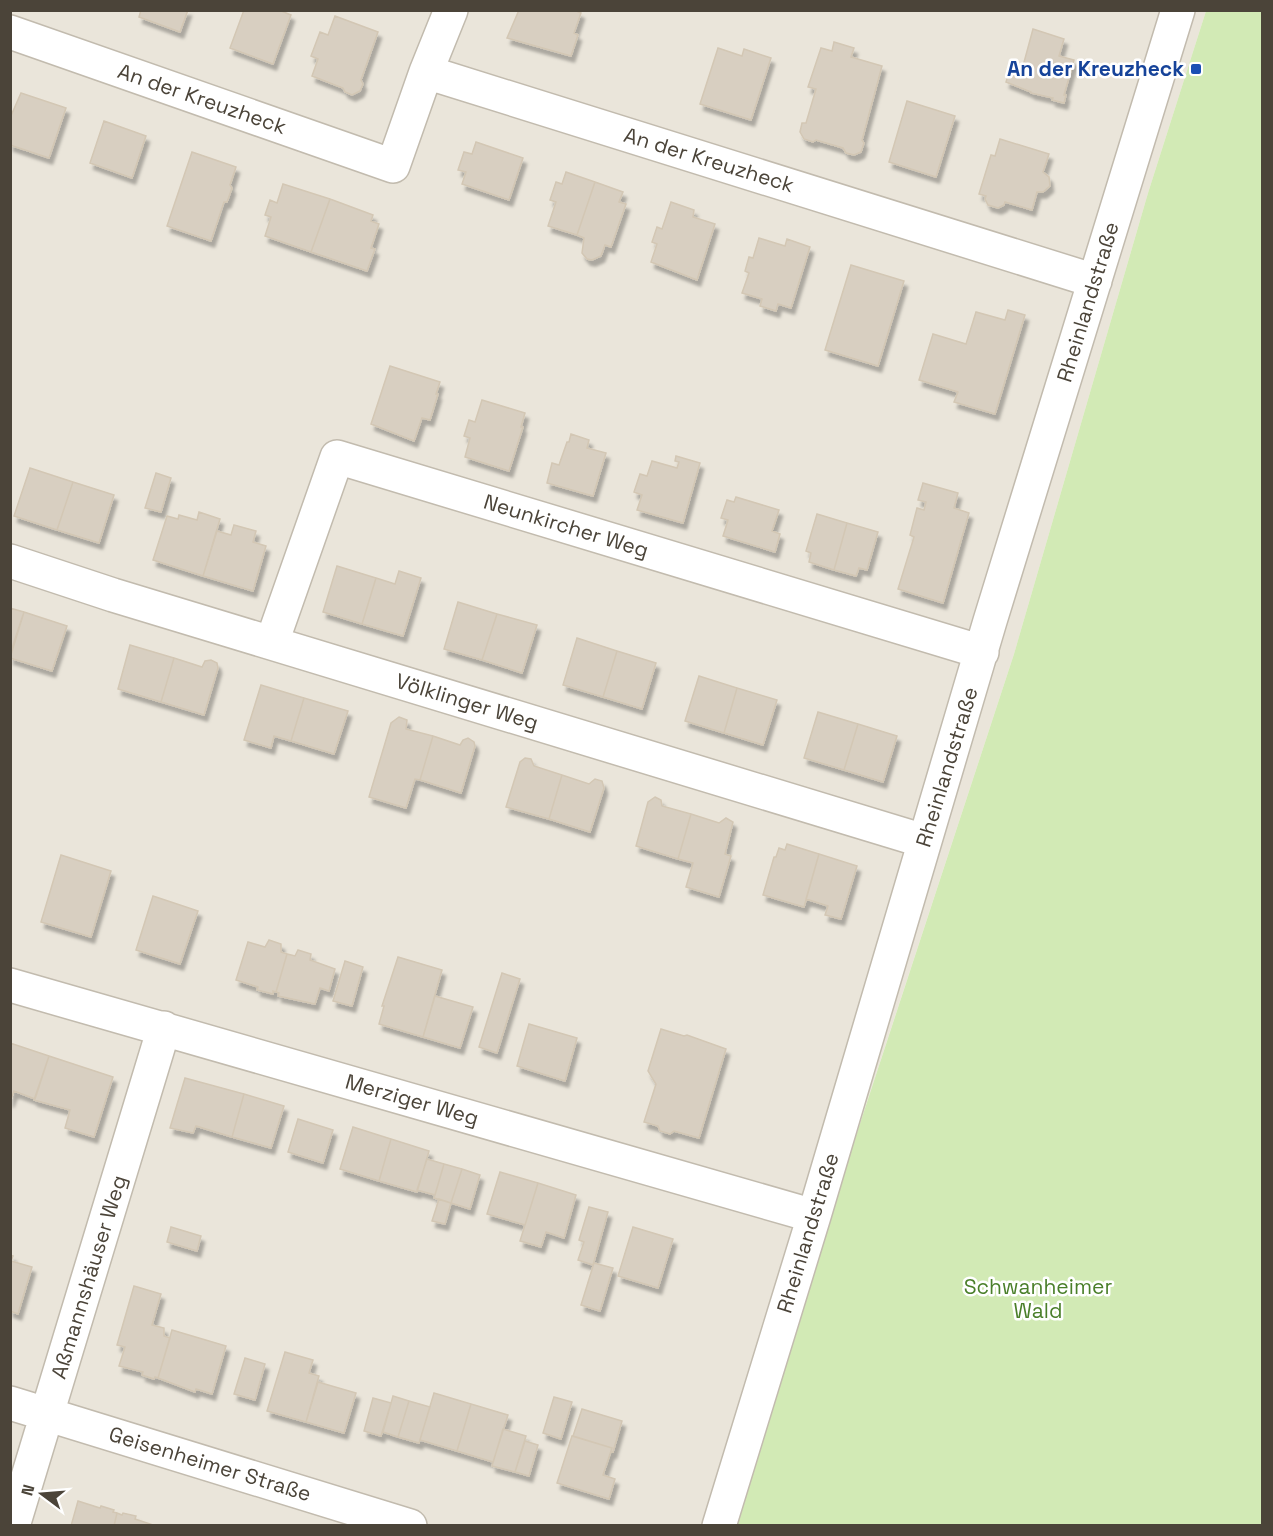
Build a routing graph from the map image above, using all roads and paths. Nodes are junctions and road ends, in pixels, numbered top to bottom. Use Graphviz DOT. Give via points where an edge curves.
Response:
graph roads {
  1 [pos="451,10"];
  2 [pos="1178,10"];
  3 [pos="10,32"];
  4 [pos="426,72"];
  5 [pos="1095,281"];
  6 [pos="10,561"];
  7 [pos="272,642"];
  8 [pos="982,652"];
  9 [pos="924,841"];
  10 [pos="10,985"];
  11 [pos="164,1028"];
  12 [pos="814,1216"];
  13 [pos="10,1403"];
  14 [pos="47,1415"];
  15 [pos="13,1526"];
  16 [pos="410,1526"];
  17 [pos="719,1526"];
  1 -- 4 [label="street"];
  2 -- 5 [label="street, Rheinlandstraße"];
  3 -- 4 [label="street, An der Kreuzheck" via="393,166"];
  4 -- 5 [label="street, An der Kreuzheck"];
  5 -- 8 [label="street, Rheinlandstraße"];
  6 -- 7 [label="street, Völklinger Weg"];
  7 -- 8 [label="street, Neunkircher Weg" via="337,457"];
  7 -- 9 [label="street, Völklinger Weg"];
  8 -- 9 [label="street, Rheinlandstraße"];
  9 -- 12 [label="street, Rheinlandstraße"];
  10 -- 11 [label="street, Merziger Weg"];
  11 -- 12 [label="street, Merziger Weg"];
  11 -- 14 [label="street, Aßmannshäuser Weg"];
  12 -- 17 [label="street, Rheinlandstraße"];
  13 -- 14 [label="street, Geisenheimer Straße"];
  14 -- 15 [label="street, Aßmannshäuser Weg"];
  14 -- 16 [label="street, Geisenheimer Straße"];
}
